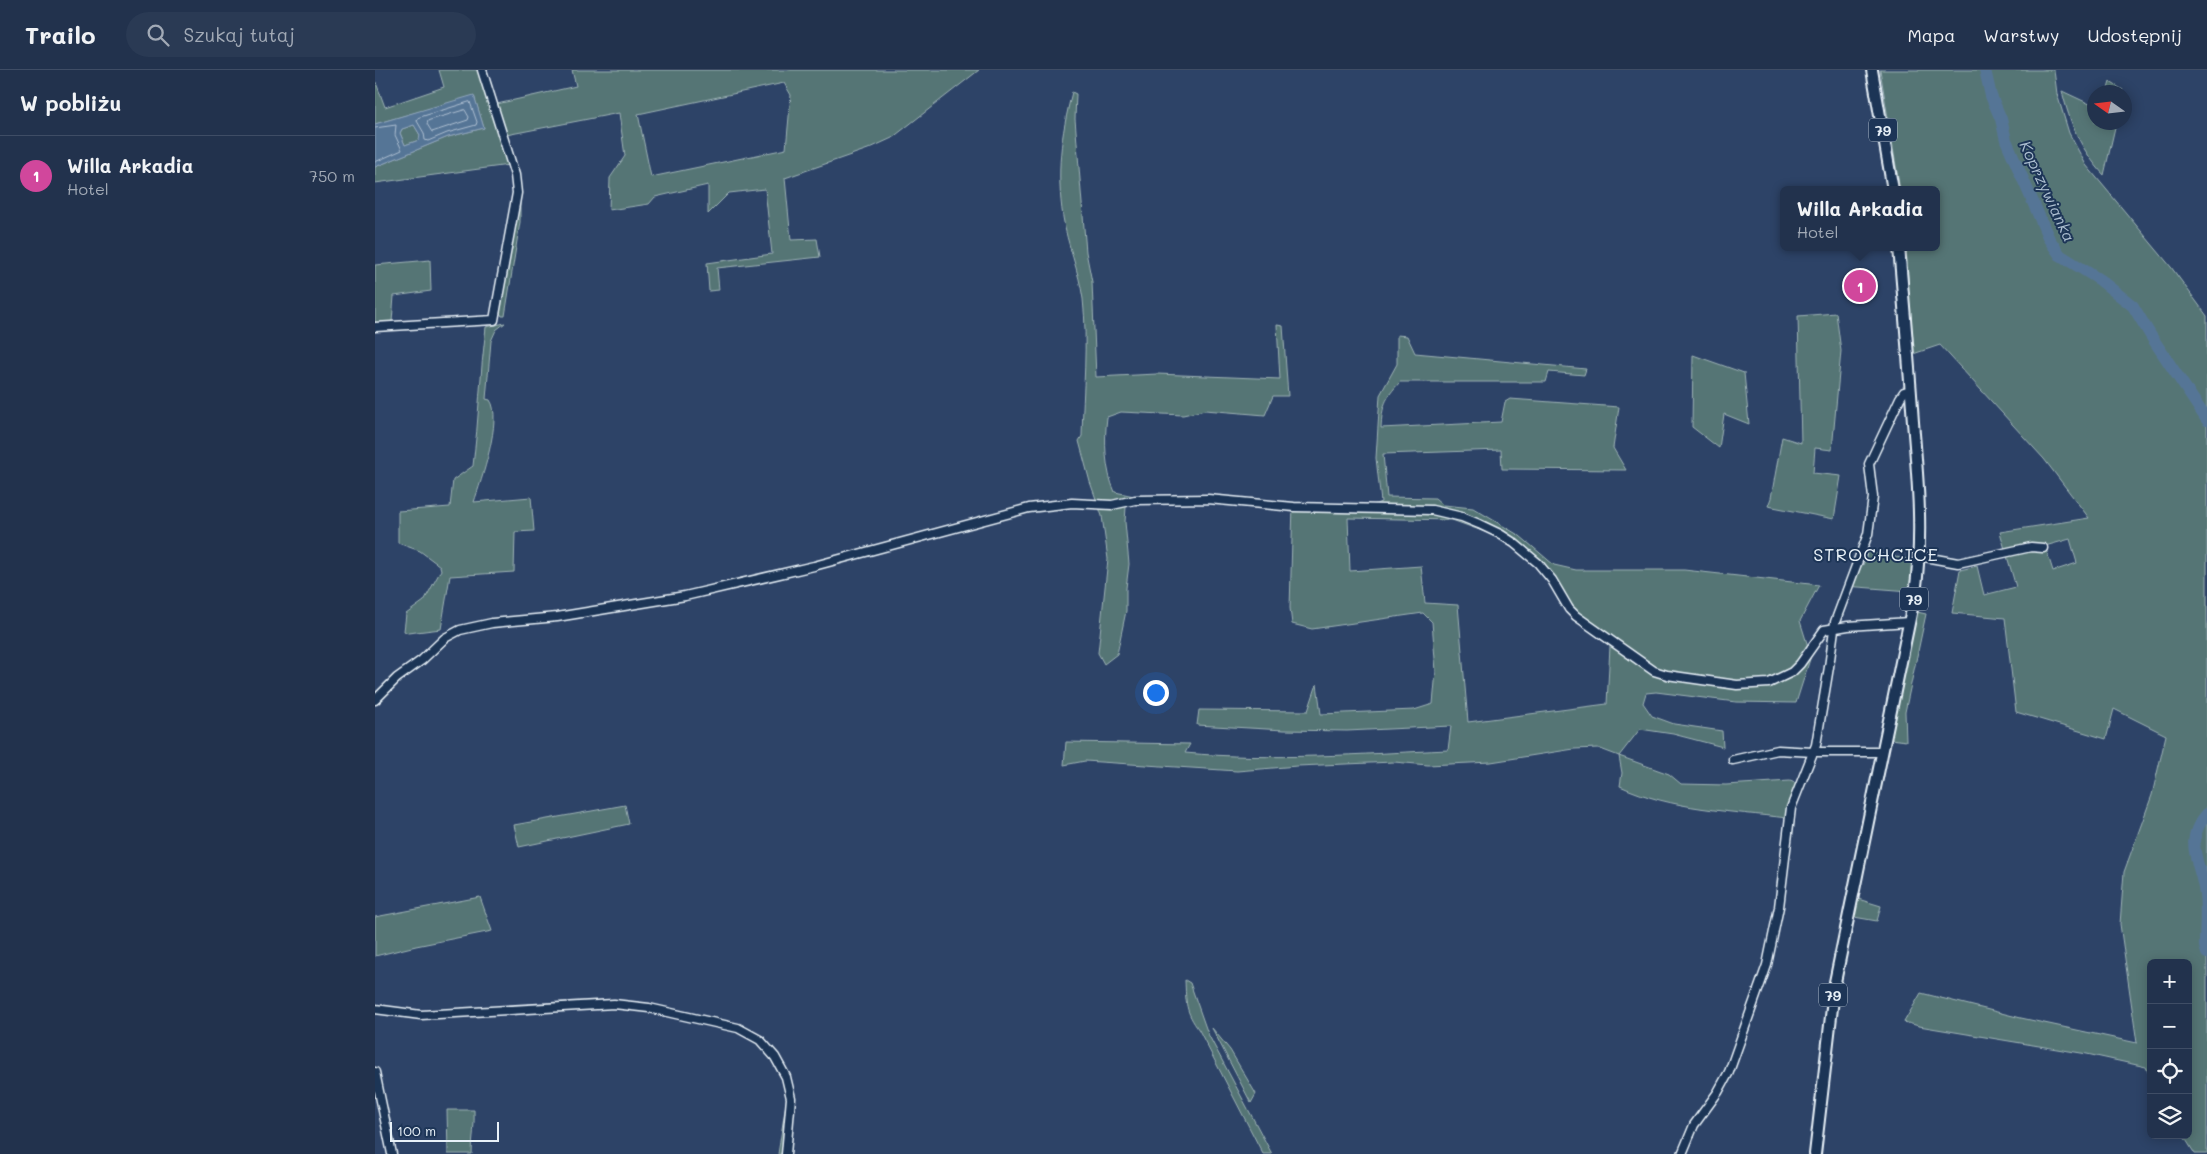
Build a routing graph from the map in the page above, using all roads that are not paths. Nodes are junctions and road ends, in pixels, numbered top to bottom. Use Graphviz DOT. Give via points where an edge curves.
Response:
graph roads {
  1 [pos="482,70"];
  2 [pos="1872,70"];
  3 [pos="1892,186"];
  4 [pos="1899,251"];
  5 [pos="375,327"];
  6 [pos="1911,390"];
  7 [pos="2043,548"];
  8 [pos="1919,556"];
  9 [pos="1909,622"];
  10 [pos="1834,628"];
  11 [pos="375,700"];
  12 [pos="1813,752"];
  13 [pos="1882,752"];
  14 [pos="1733,760"];
  15 [pos="375,1009"];
  16 [pos="375,1072"];
  17 [pos="391,1154"];
  18 [pos="786,1154"];
  19 [pos="1682,1154"];
  20 [pos="1815,1154"];
  1 -- 5 [label="street" via="515,175 517,193 494,320"];
  2 -- 3 [label="main road, 79"];
  4 -- 6 [label="main road, 79"];
  6 -- 8 [label="main road, 79" via="1920,517"];
  6 -- 10 [label="street" via="1900,398 1870,461 1873,497 1868,534"];
  7 -- 8 [label="street" via="2031,547 1958,563"];
  8 -- 9 [label="main road, 79"];
  9 -- 10 [label="street"];
  9 -- 13 [label="main road, 79"];
  10 -- 11 [label="street" via="1821,632 1800,664 1769,684 1737,686 1667,675 1645,666 1577,616 1569,609 1552,580 1515,543 1462,517 1424,509 1294,507 1207,498 1135,500 1112,505 1072,503 1029,508 815,566 685,596 460,630 445,638"];
  10 -- 12 [label="street"];
  12 -- 13 [label="street"];
  12 -- 14 [label="street" via="1778,750"];
  12 -- 19 [label="street" via="1791,808 1779,907 1763,980 1729,1072 1694,1125"];
  13 -- 20 [label="main road, 79" via="1832,997"];
  15 -- 18 [label="street" via="421,1015 614,1004 649,1008 738,1028 760,1040 786,1077 791,1098"];
  16 -- 17 [label="street"];
}
